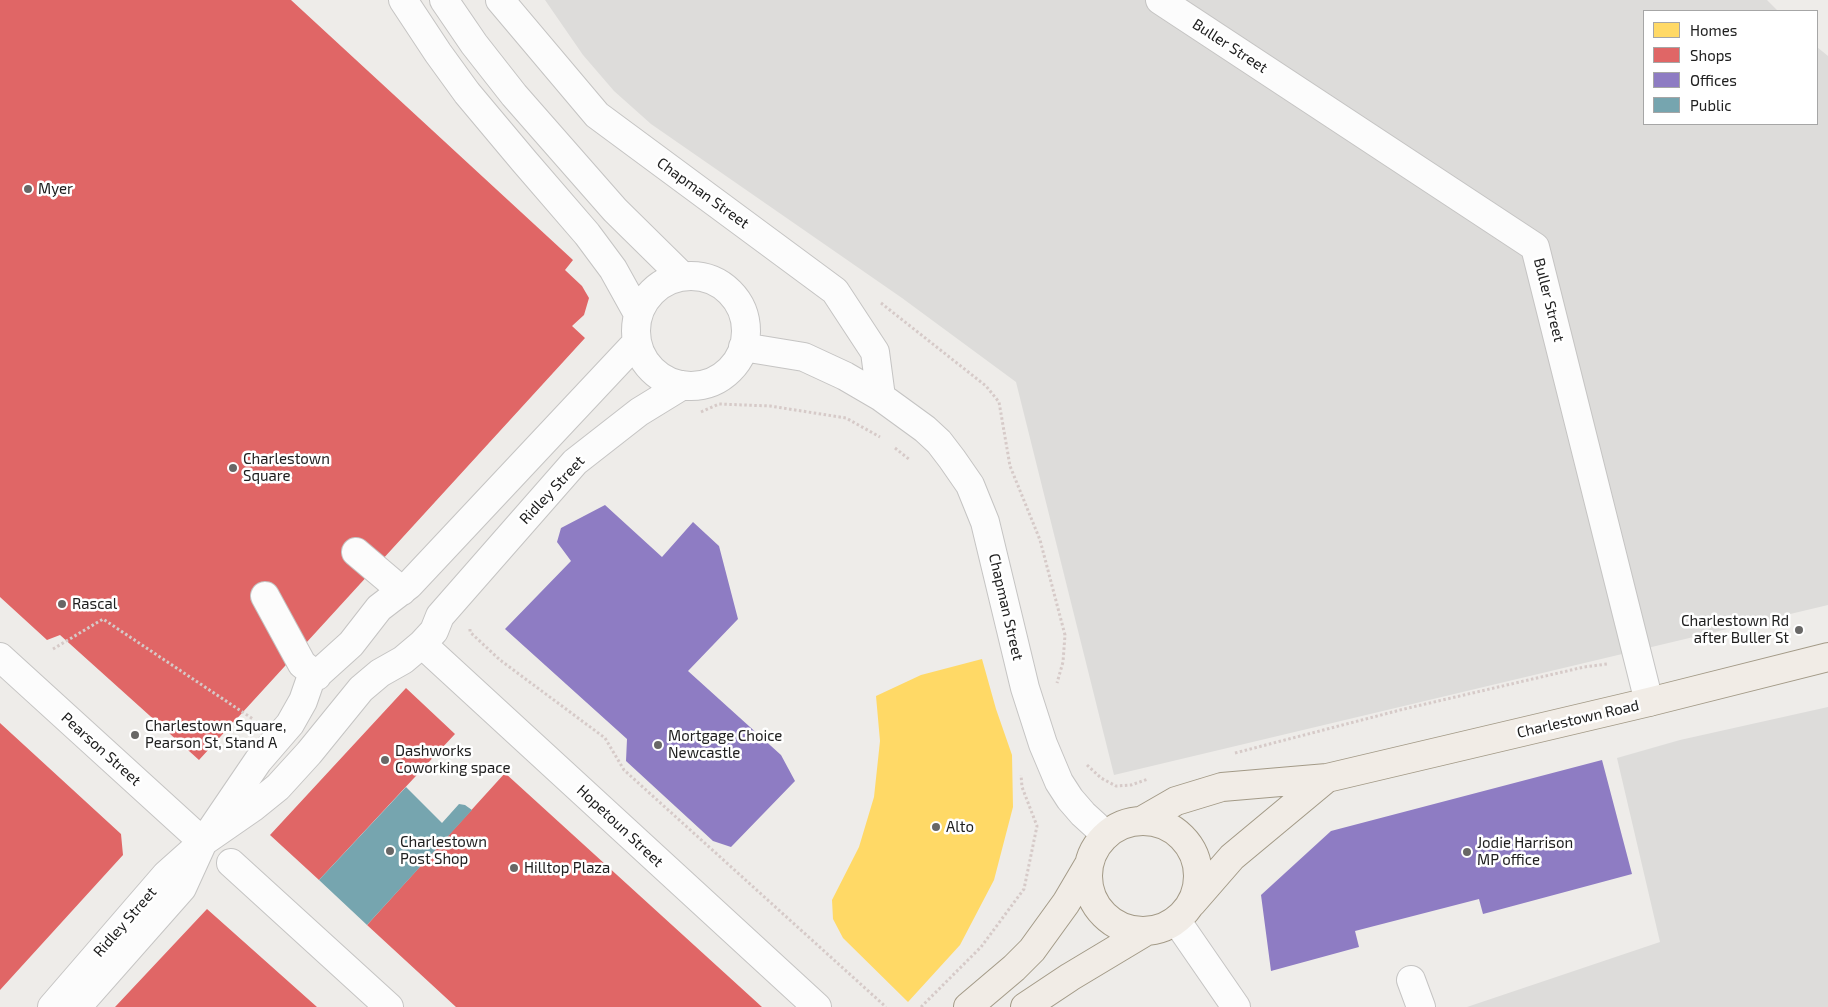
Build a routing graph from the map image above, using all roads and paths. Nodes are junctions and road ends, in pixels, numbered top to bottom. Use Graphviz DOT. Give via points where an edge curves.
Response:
graph roads {
  1 [pos="402,0"];
  2 [pos="444,0"];
  3 [pos="500,0"];
  4 [pos="1160,0"];
  5 [pos="682,276"];
  6 [pos="874,297"];
  7 [pos="638,314"];
  8 [pos="637,342"];
  9 [pos="743,347"];
  10 [pos="683,385"];
  11 [pos="881,397"];
  12 [pos="695,415"];
  13 [pos="883,438"];
  14 [pos="890,444"];
  15 [pos="910,460"];
  16 [pos="356,552"];
  17 [pos="405,588"];
  18 [pos="265,596"];
  19 [pos="440,616"];
  20 [pos="470,622"];
  21 [pos="422,644"];
  22 [pos="53,648"];
  23 [pos="0,657"];
  24 [pos="1828,657"];
  25 [pos="1606,664"];
  26 [pos="314,678"];
  27 [pos="1057,691"];
  28 [pos="1649,702"];
  29 [pos="342,712"];
  30 [pos="253,719"];
  31 [pos="1233,754"];
  32 [pos="1083,761"];
  33 [pos="1019,766"];
  34 [pos="1152,778"];
  35 [pos="1327,778"];
  36 [pos="1143,820"];
  37 [pos="1106,835"];
  38 [pos="203,842"];
  39 [pos="231,863"];
  40 [pos="1089,864"];
  41 [pos="1182,913"];
  42 [pos="1145,932"];
  43 [pos="1411,980"];
  44 [pos="52,1007"];
  45 [pos="78,1007"];
  46 [pos="389,1007"];
  47 [pos="817,1007"];
  48 [pos="886,1007"];
  49 [pos="921,1007"];
  50 [pos="968,1007"];
  51 [pos="1025,1007"];
  52 [pos="1236,1007"];
  53 [pos="1422,1007"];
  1 -- 7 [label="street" via="468,93 587,234 613,269"];
  2 -- 5 [label="street" via="474,44 530,114 615,210"];
  3 -- 11 [label="street, Chapman Street" via="597,115 835,291 875,352"];
  4 -- 28 [label="street, Buller Street" via="1535,246"];
  5 -- 7 [label="street" via="653,290"];
  5 -- 9 [label="street" via="713,280 727,289 744,316"];
  6 -- 27 [label="path" via="986,386 999,402 1010,466 1040,540 1066,635"];
  7 -- 8 [label="street"];
  8 -- 10 [label="street" via="641,356 650,368 670,382"];
  8 -- 17 [label="street, Ridley Street"];
  9 -- 10 [label="street" via="738,359 720,377 696,386"];
  9 -- 11 [label="street, Chapman Street" via="804,358"];
  10 -- 19 [label="street, Ridley Street" via="640,412 575,462"];
  11 -- 37 [label="street, Chapman Street" via="939,442 970,485 986,522 1025,688 1043,744 1070,799"];
  12 -- 13 [label="path" via="719,404 770,406 846,418"];
  14 -- 15 [label="path"];
  16 -- 17 [label="street"];
  17 -- 19 [label="street" via="430,596"];
  17 -- 26 [label="street, Ridley Street" via="379,608 351,644"];
  18 -- 26 [label="street" via="302,664"];
  19 -- 21 [label="street, Ridley Street" via="434,631"];
  20 -- 48 [label="path" via="470,632 500,660 605,738 624,770"];
  21 -- 29 [label="street, Ridley Street" via="361,689"];
  21 -- 47 [label="street, Hopetoun Street"];
  22 -- 30 [label="path" via="103,619"];
  23 -- 38 [label="street, Pearson Street"];
  24 -- 28 [label="main road, Charlestown Road"];
  25 -- 31 [label="path" via="1404,709"];
  26 -- 29 [label="street" via="315,695 322,704"];
  26 -- 38 [label="street, Ridley Street" via="290,724 258,761"];
  28 -- 35 [label="main road, Charlestown Road"];
  29 -- 38 [label="street, Ridley Street" via="278,787"];
  32 -- 34 [label="path" via="1101,778 1116,786"];
  33 -- 49 [label="path" via="1022,786 1037,826 1024,889 981,947"];
  35 -- 36 [label="main road, Charlestown Road" via="1222,787 1176,801"];
  35 -- 41 [label="main road, Charlestown Road" via="1232,857"];
  36 -- 37 [label="main road" via="1123,824"];
  36 -- 41 [label="main road" via="1163,824 1180,834 1192,849 1198,868 1197,888"];
  37 -- 40 [label="main road" via="1095,848"];
  38 -- 44 [label="street, Ridley Street" via="166,874"];
  38 -- 45 [label="street" via="182,888"];
  39 -- 46 [label="street"];
  40 -- 42 [label="main road" via="1088,884 1095,903 1107,918 1124,928"];
  40 -- 50 [label="main road" via="1032,950"];
  41 -- 42 [label="main road" via="1160,928"];
  41 -- 52 [label="street"];
  42 -- 51 [label="main road"];
  43 -- 53 [label="street"];
}
